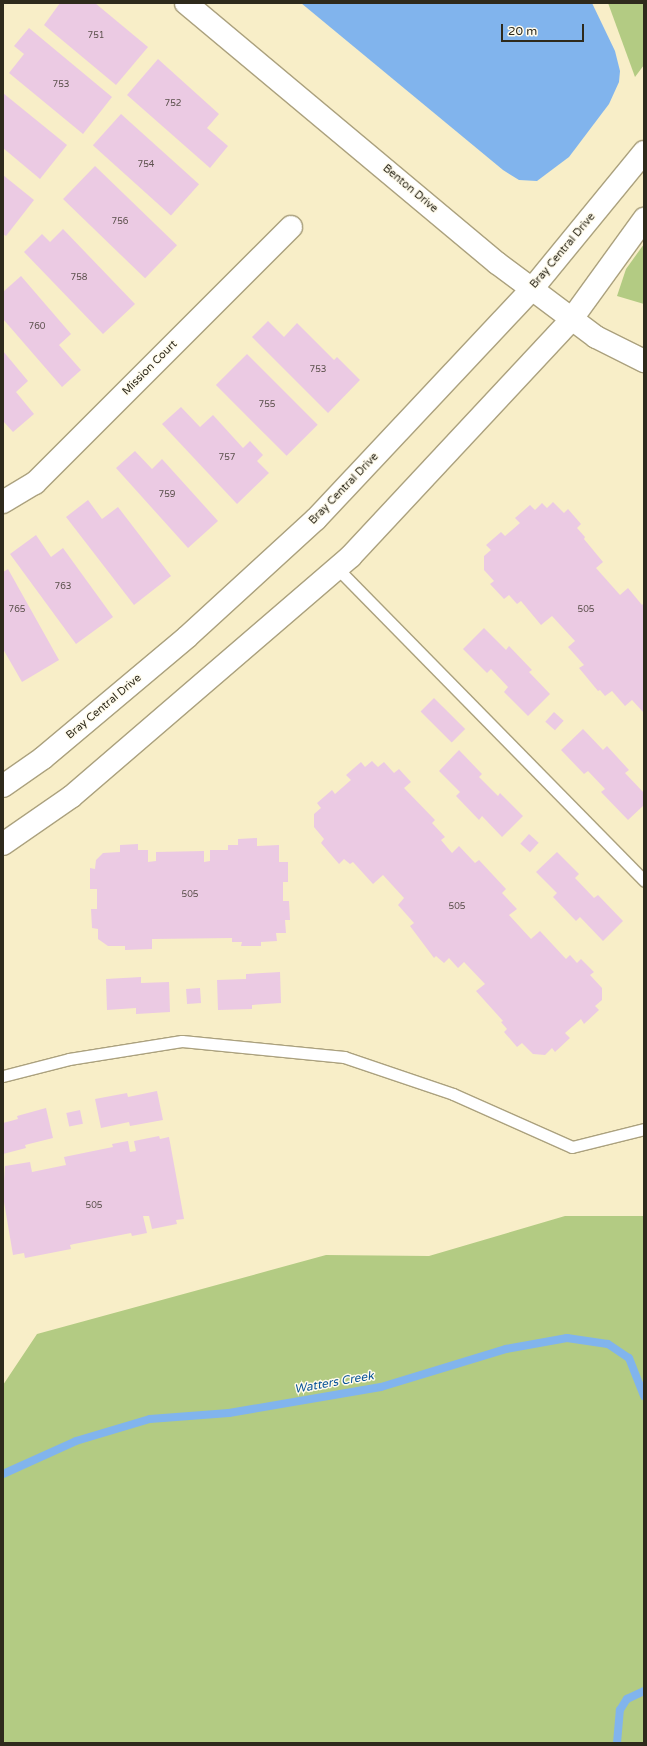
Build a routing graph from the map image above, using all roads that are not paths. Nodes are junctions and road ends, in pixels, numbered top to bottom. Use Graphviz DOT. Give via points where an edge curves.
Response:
graph roads {
  1 [pos="186,3"];
  2 [pos="644,152"];
  3 [pos="644,219"];
  4 [pos="291,227"];
  5 [pos="532,289"];
  6 [pos="571,320"];
  7 [pos="644,361"];
  8 [pos="3,502"];
  9 [pos="337,568"];
  10 [pos="3,786"];
  11 [pos="3,844"];
  12 [pos="644,880"];
  13 [pos="3,1076"];
  14 [pos="644,1129"];
  1 -- 5 [label="street, Benton Drive" via="497,263"];
  2 -- 5 [label="street, Bray Central Drive"];
  3 -- 6 [label="street"];
  4 -- 8 [label="street, Mission Court" via="35,483"];
  5 -- 6 [label="street, Benton Drive"];
  5 -- 10 [label="street, Bray Central Drive" via="316,519 187,637 43,758"];
  6 -- 7 [label="street, Benton Drive" via="596,337"];
  6 -- 9 [label="street"];
  9 -- 11 [label="street" via="72,797"];
  9 -- 12 [label="lane"];
  13 -- 14 [label="lane" via="69,1059 182,1041 344,1057 453,1094 572,1147"];
}
